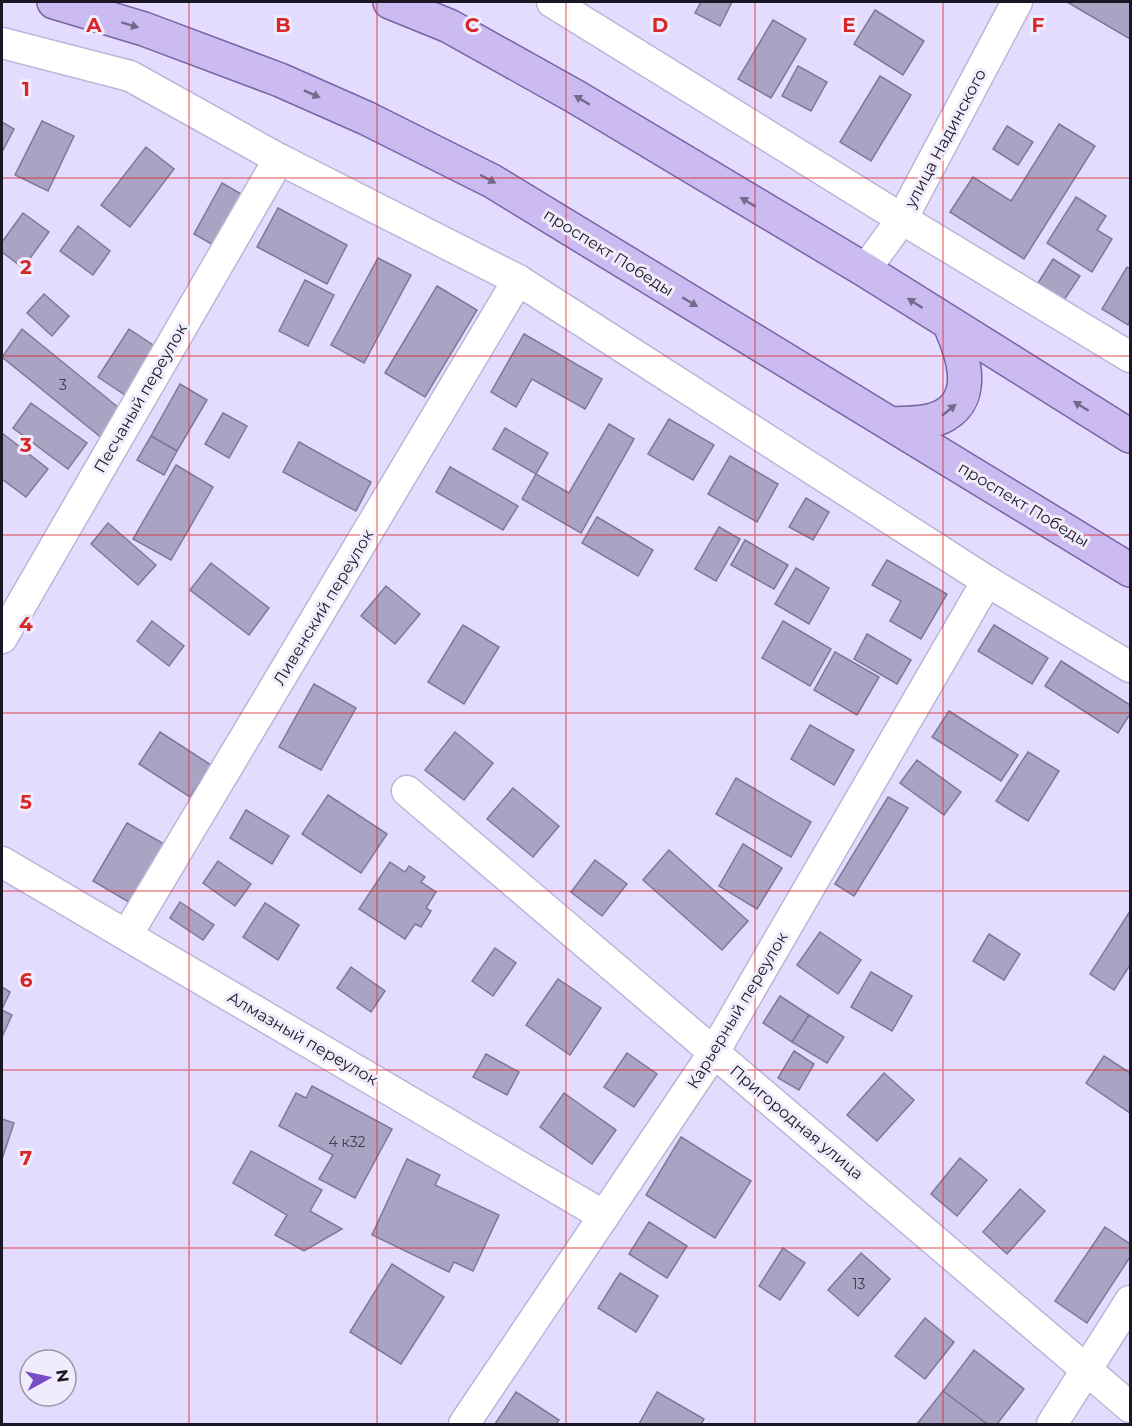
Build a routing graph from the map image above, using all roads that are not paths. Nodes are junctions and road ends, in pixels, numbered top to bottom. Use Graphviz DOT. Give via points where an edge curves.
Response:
graph roads {
  1 [pos="54,2"];
  2 [pos="390,2"];
  3 [pos="552,2"];
  4 [pos="1017,2"];
  5 [pos="2,43"];
  6 [pos="279,159"];
  7 [pos="902,219"];
  8 [pos="865,270"];
  9 [pos="518,280"];
  10 [pos="950,325"];
  11 [pos="1131,357"];
  12 [pos="893,424"];
  13 [pos="1131,436"];
  14 [pos="1131,570"];
  15 [pos="987,581"];
  16 [pos="2,638"];
  17 [pos="1131,667"];
  18 [pos="407,791"];
  19 [pos="2,862"];
  20 [pos="128,935"];
  21 [pos="714,1052"];
  22 [pos="604,1216"];
  23 [pos="1131,1301"];
  24 [pos="1087,1369"];
  25 [pos="1131,1407"];
  26 [pos="464,1425"];
  27 [pos="1052,1425"];
  1 -- 12 [label="main road, проспект Победы, one-way" via="144,29 280,80 482,176"];
  8 -- 2 [label="main road, one-way" via="576,97 449,26"];
  3 -- 7 [label="street"];
  4 -- 7 [label="street, улица Надинского"];
  5 -- 6 [label="street" via="130,76"];
  6 -- 9 [label="street"];
  6 -- 16 [label="street, Песчаный переулок"];
  7 -- 8 [label="street, улица Надинского"];
  7 -- 11 [label="street"];
  10 -- 8 [label="main road, one-way"];
  9 -- 15 [label="street"];
  9 -- 20 [label="street, Ливенский переулок"];
  12 -- 10 [label="main road, one-way" via="945,415 960,401 964,370"];
  13 -- 10 [label="main road, one-way"];
  12 -- 14 [label="main road, проспект Победы"];
  15 -- 17 [label="street"];
  15 -- 21 [label="street, Карьерный переулок"];
  18 -- 21 [label="street, Пригородная улица"];
  19 -- 20 [label="street, Алмазный переулок"];
  20 -- 22 [label="street, Алмазный переулок"];
  21 -- 22 [label="street, Карьерный переулок"];
  21 -- 24 [label="street, Пригородная улица"];
  22 -- 26 [label="street, Карьерный переулок"];
  23 -- 24 [label="street"];
  24 -- 25 [label="street, Пригородная улица"];
  24 -- 27 [label="street"];
}
